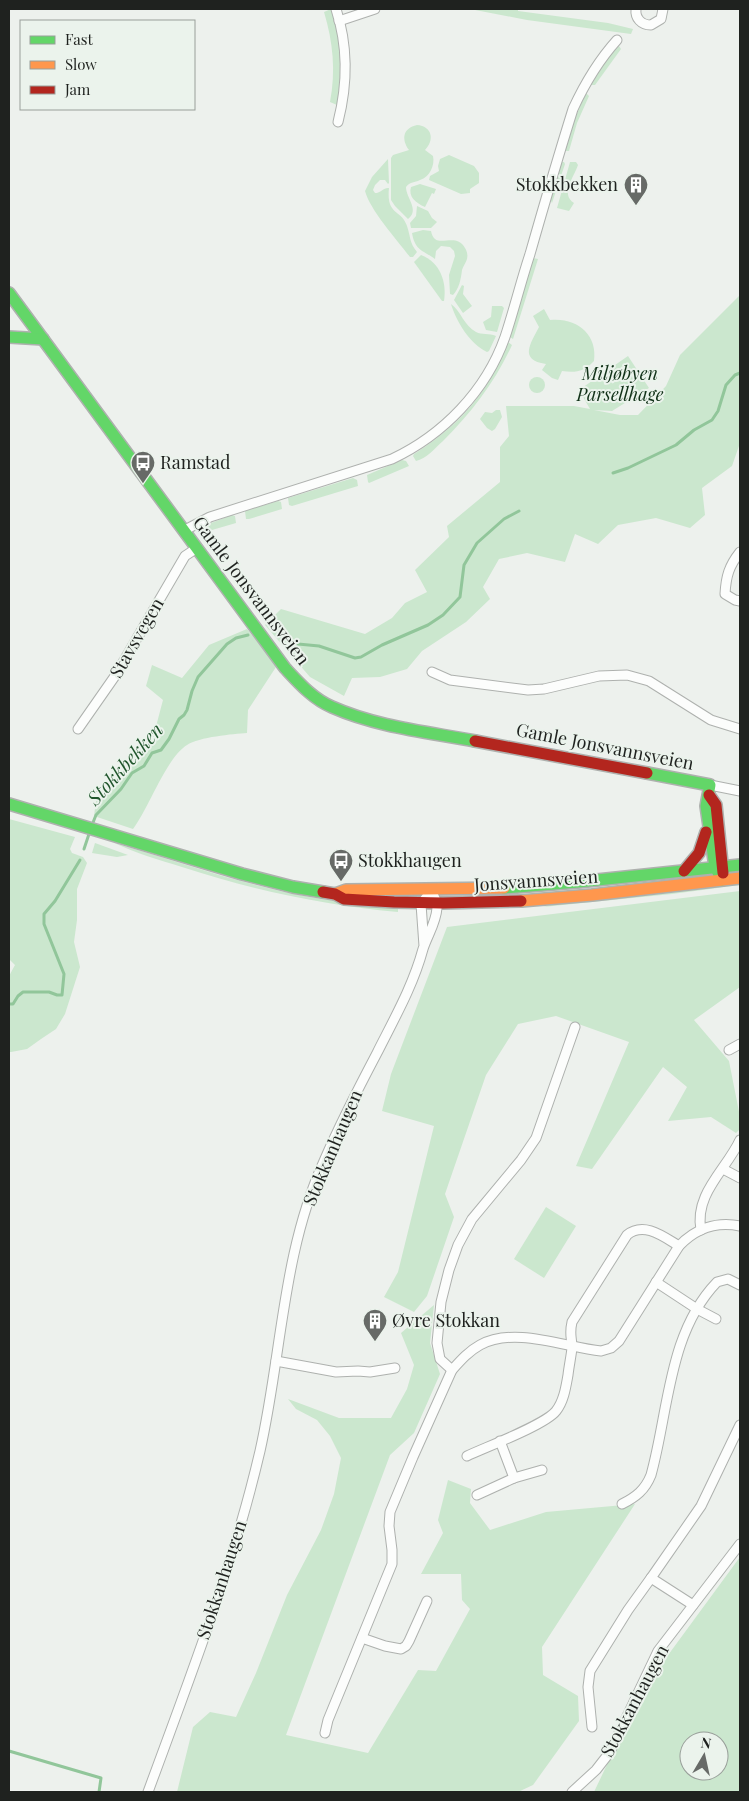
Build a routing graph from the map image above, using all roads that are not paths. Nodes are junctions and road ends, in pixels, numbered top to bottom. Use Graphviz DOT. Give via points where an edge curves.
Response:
graph roads {
  1 [pos="336,9"];
  2 [pos="375,9"];
  3 [pos="636,9"];
  4 [pos="663,9"];
  5 [pos="339,20"];
  6 [pos="617,40"];
  7 [pos="338,122"];
  8 [pos="9,294"];
  9 [pos="9,337"];
  10 [pos="43,339"];
  11 [pos="185,530"];
  12 [pos="197,548"];
  13 [pos="740,552"];
  14 [pos="740,601"];
  15 [pos="432,672"];
  16 [pos="78,729"];
  17 [pos="740,729"];
  18 [pos="710,790"];
  19 [pos="740,791"];
  20 [pos="9,804"];
  21 [pos="709,826"];
  22 [pos="740,865"];
  23 [pos="719,867"];
  24 [pos="684,871"];
  25 [pos="740,878"];
  26 [pos="722,880"];
  27 [pos="430,891"];
  28 [pos="334,894"];
  29 [pos="421,904"];
  30 [pos="438,904"];
  31 [pos="424,946"];
  32 [pos="576,1027"];
  33 [pos="740,1044"];
  34 [pos="729,1050"];
  35 [pos="740,1140"];
  36 [pos="723,1169"];
  37 [pos="740,1178"];
  38 [pos="740,1226"];
  39 [pos="701,1230"];
  40 [pos="679,1246"];
  41 [pos="656,1282"];
  42 [pos="740,1285"];
  43 [pos="697,1309"];
  44 [pos="716,1319"];
  45 [pos="572,1346"];
  46 [pos="276,1361"];
  47 [pos="395,1368"];
  48 [pos="452,1370"];
  49 [pos="740,1425"];
  50 [pos="500,1440"];
  51 [pos="467,1456"];
  52 [pos="542,1470"];
  53 [pos="514,1478"];
  54 [pos="477,1495"];
  55 [pos="622,1504"];
  56 [pos="740,1544"];
  57 [pos="651,1578"];
  58 [pos="427,1601"];
  59 [pos="693,1605"];
  60 [pos="362,1638"];
  61 [pos="592,1727"];
  62 [pos="325,1733"];
  63 [pos="148,1792"];
  64 [pos="572,1792"];
  1 -- 5 [label="street"];
  2 -- 5 [label="street"];
  3 -- 4 [label="street" via="639,20 651,25 660,19"];
  5 -- 7 [label="street" via="346,66"];
  6 -- 11 [label="street" via="598,62 573,109 505,338 488,374 469,400 443,427 406,453 210,517"];
  8 -- 10 [label="street, Gamle Jonsvannsveien"];
  9 -- 10 [label="street"];
  10 -- 11 [label="street, Gamle Jonsvannsveien"];
  11 -- 12 [label="street, Gamle Jonsvannsveien"];
  12 -- 16 [label="street, Stavsvegen" via="185,556 115,676"];
  12 -- 18 [label="street, Gamle Jonsvannsveien" via="286,668 306,690 331,707 387,724"];
  13 -- 14 [label="street" via="730,565 725,583 725,594"];
  15 -- 17 [label="street" via="450,680 528,690 599,676 627,675 657,686 711,720"];
  18 -- 19 [label="street"];
  18 -- 21 [label="street" via="706,806"];
  18 -- 23 [label="street" via="716,805"];
  20 -- 28 [label="street, Jonsvannsveien" via="262,880"];
  21 -- 23 [label="street"];
  21 -- 24 [label="street" via="700,854"];
  22 -- 23 [label="street, Jonsvannsveien"];
  23 -- 24 [label="street, Jonsvannsveien"];
  23 -- 26 [label="street"];
  24 -- 27 [label="street, Jonsvannsveien" via="524,888"];
  25 -- 26 [label="street, Jonsvannsveien"];
  26 -- 30 [label="street, Jonsvannsveien" via="545,899"];
  27 -- 28 [label="street, Jonsvannsveien" via="346,890"];
  27 -- 29 [label="street"];
  27 -- 30 [label="street"];
  28 -- 29 [label="street, Jonsvannsveien" via="344,899"];
  29 -- 30 [label="street, Jonsvannsveien"];
  29 -- 31 [label="street, Stokkanhaugen"];
  30 -- 31 [label="street, Stokkanhaugen" via="434,927"];
  31 -- 46 [label="street, Stokkanhaugen" via="406,997 341,1122 319,1172 295,1244"];
  32 -- 48 [label="street" via="536,1138 472,1219 458,1245 441,1302 437,1343 440,1359"];
  33 -- 34 [label="street"];
  35 -- 36 [label="street"];
  36 -- 37 [label="street"];
  36 -- 39 [label="street" via="703,1200"];
  38 -- 39 [label="street" via="722,1224"];
  39 -- 40 [label="street"];
  40 -- 41 [label="street"];
  40 -- 45 [label="street" via="652,1231 634,1230 627,1235 574,1316 570,1334"];
  41 -- 43 [label="street"];
  41 -- 45 [label="street" via="615,1345 601,1351"];
  42 -- 43 [label="street" via="728,1279 717,1282"];
  43 -- 44 [label="street"];
  43 -- 55 [label="street" via="671,1378 651,1475 639,1494"];
  45 -- 48 [label="street" via="524,1338 498,1338 474,1348"];
  45 -- 50 [label="street" via="564,1393 557,1410 550,1417"];
  46 -- 47 [label="street" via="336,1372"];
  46 -- 63 [label="street, Stokkanhaugen" via="271,1402 248,1501 215,1605"];
  48 -- 60 [label="street" via="390,1512 392,1564"];
  49 -- 57 [label="street, Stokkanhaugen" via="701,1506"];
  50 -- 51 [label="street"];
  50 -- 53 [label="street"];
  52 -- 53 [label="street"];
  53 -- 54 [label="street"];
  56 -- 59 [label="street, Stokkanhaugen"];
  57 -- 59 [label="street"];
  57 -- 61 [label="street, Stokkanhaugen" via="590,1671 588,1688"];
  58 -- 60 [label="street" via="409,1641 401,1649"];
  59 -- 64 [label="street, Stokkanhaugen" via="651,1663 610,1752"];
  60 -- 62 [label="street"];
}
